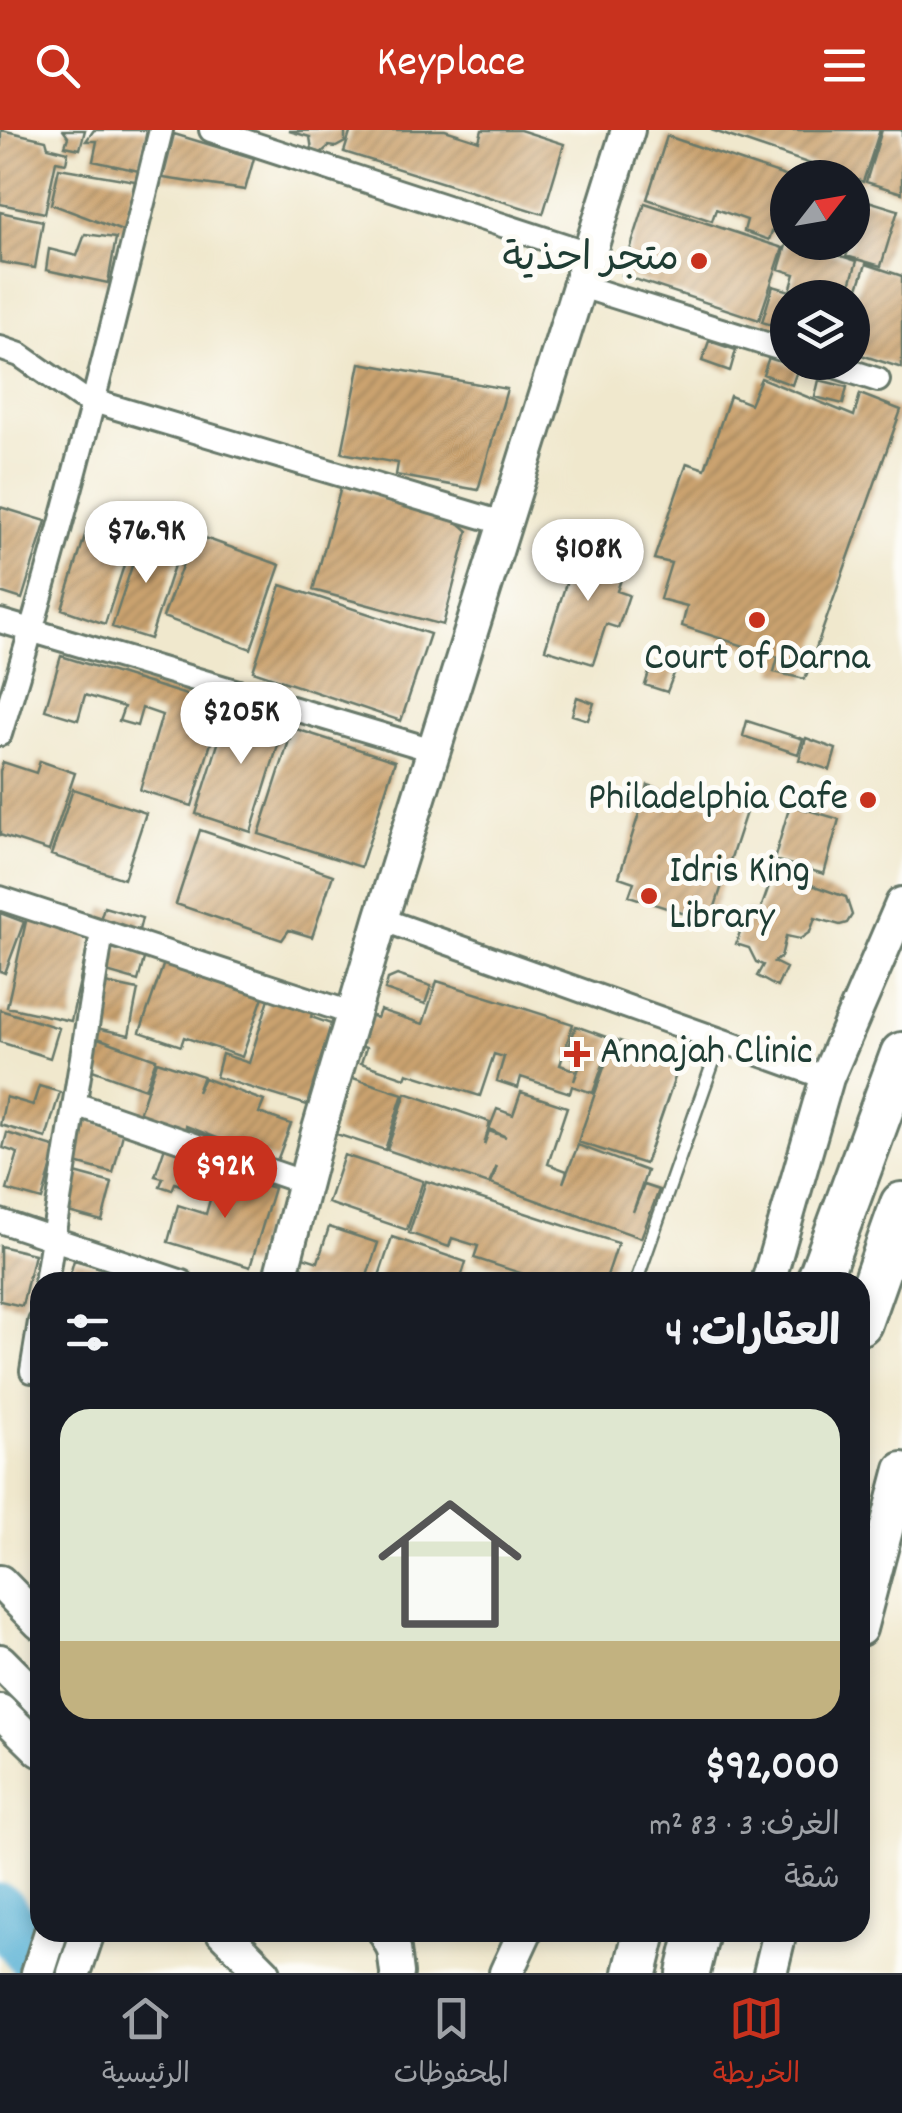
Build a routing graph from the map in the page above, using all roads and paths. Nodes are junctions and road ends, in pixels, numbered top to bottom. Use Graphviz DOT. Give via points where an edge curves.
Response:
graph roads {
  1 [pos="161,130"];
  2 [pos="211,130"];
  3 [pos="628,130"];
  4 [pos="588,253"];
  5 [pos="578,285"];
  6 [pos="770,346"];
  7 [pos="0,348"];
  8 [pos="870,377"];
  9 [pos="878,380"];
  10 [pos="95,401"];
  11 [pos="506,524"];
  12 [pos="0,621"];
  13 [pos="32,631"];
  14 [pos="0,734"];
  15 [pos="436,752"];
  16 [pos="0,898"];
  17 [pos="902,904"];
  18 [pos="382,919"];
  19 [pos="102,932"];
  20 [pos="354,1014"];
  21 [pos="721,1040"];
  22 [pos="902,1054"];
  23 [pos="827,1078"];
  24 [pos="75,1104"];
  25 [pos="306,1183"];
  26 [pos="896,1219"];
  27 [pos="0,1221"];
  28 [pos="53,1239"];
  29 [pos="48,1272"];
  30 [pos="152,1272"];
  31 [pos="282,1272"];
  32 [pos="640,1272"];
  33 [pos="771,1272"];
  34 [pos="821,1272"];
  35 [pos="870,1294"];
  36 [pos="902,1469"];
  37 [pos="0,1566"];
  38 [pos="0,1582"];
  39 [pos="30,1588"];
  40 [pos="870,1591"];
  41 [pos="30,1613"];
  42 [pos="0,1662"];
  43 [pos="30,1691"];
  44 [pos="0,1711"];
  45 [pos="30,1740"];
  46 [pos="48,1942"];
  47 [pos="85,1942"];
  48 [pos="233,1942"];
  49 [pos="390,1942"];
  50 [pos="520,1942"];
  51 [pos="643,1942"];
  52 [pos="696,1942"];
  53 [pos="778,1942"];
  54 [pos="38,1973"];
  55 [pos="74,1973"];
  56 [pos="264,1973"];
  57 [pos="397,1973"];
  58 [pos="506,1973"];
  59 [pos="635,1973"];
  60 [pos="688,1973"];
  61 [pos="770,1973"];
  1 -- 10 [label="street"];
  2 -- 4 [label="street"];
  3 -- 4 [label="street"];
  4 -- 5 [label="street"];
  5 -- 6 [label="street"];
  5 -- 11 [label="street"];
  7 -- 10 [label="street"];
  8 -- 9 [label="street"];
  10 -- 11 [label="street"];
  10 -- 13 [label="street"];
  11 -- 15 [label="street"];
  12 -- 13 [label="street"];
  13 -- 14 [label="street"];
  13 -- 15 [label="street"];
  15 -- 18 [label="street"];
  16 -- 19 [label="street"];
  17 -- 23 [label="street"];
  18 -- 20 [label="street"];
  18 -- 21 [label="street"];
  19 -- 20 [label="street"];
  19 -- 24 [label="street"];
  20 -- 25 [label="street"];
  21 -- 23 [label="street"];
  21 -- 32 [label="lane"];
  22 -- 34 [label="highway"];
  23 -- 33 [label="street"];
  24 -- 25 [label="street"];
  24 -- 28 [label="street"];
  25 -- 31 [label="street"];
  26 -- 35 [label="highway"];
  27 -- 28 [label="street"];
  28 -- 29 [label="street"];
  28 -- 30 [label="street"];
  36 -- 40 [label="street"];
  37 -- 39 [label="street"];
  38 -- 41 [label="street"];
  42 -- 43 [label="street"];
  44 -- 45 [label="street"];
  46 -- 54 [label="street"];
  47 -- 55 [label="street"];
  48 -- 56 [label="street"];
  49 -- 57 [label="street"];
  50 -- 58 [label="street"];
  51 -- 59 [label="highway"];
  52 -- 60 [label="highway"];
  53 -- 61 [label="street"];
}
